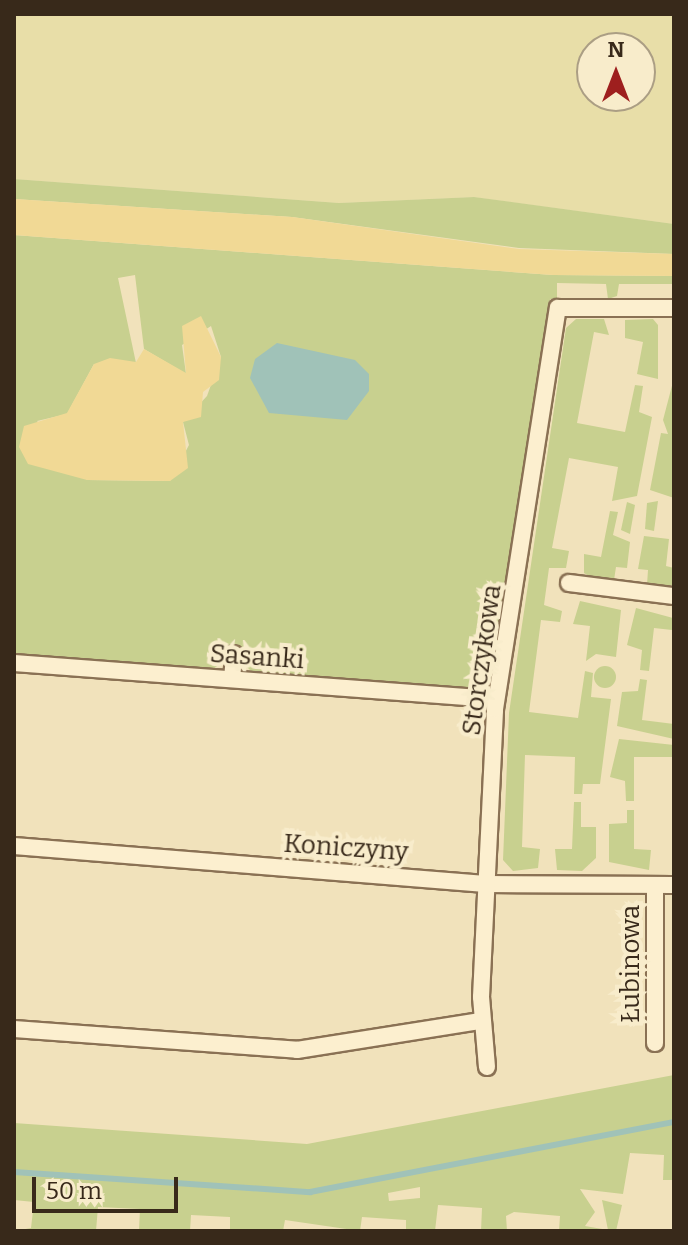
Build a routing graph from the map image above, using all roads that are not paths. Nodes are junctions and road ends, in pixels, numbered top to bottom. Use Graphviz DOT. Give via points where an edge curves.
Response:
graph roads {
  1 [pos="674,308"];
  2 [pos="569,583"];
  3 [pos="674,596"];
  4 [pos="234,654"];
  5 [pos="14,663"];
  6 [pos="232,679"];
  7 [pos="496,699"];
  8 [pos="14,846"];
  9 [pos="488,884"];
  10 [pos="655,885"];
  11 [pos="674,885"];
  12 [pos="481,1021"];
  13 [pos="14,1029"];
  14 [pos="655,1043"];
  15 [pos="487,1067"];
  1 -- 7 [label="street, Storczykowa" via="558,308"];
  2 -- 3 [label="street"];
  4 -- 6 [label="street"];
  5 -- 6 [label="street, Sasanki"];
  6 -- 7 [label="street, Sasanki"];
  7 -- 9 [label="street, Storczykowa"];
  8 -- 9 [label="street, Koniczyny"];
  9 -- 10 [label="street, Koniczyny"];
  9 -- 12 [label="street, Storczykowa"];
  10 -- 11 [label="street, Koniczyny"];
  10 -- 14 [label="street, Łubinowa"];
  12 -- 13 [label="street" via="297,1050"];
  12 -- 15 [label="street, Storczykowa"];
}
